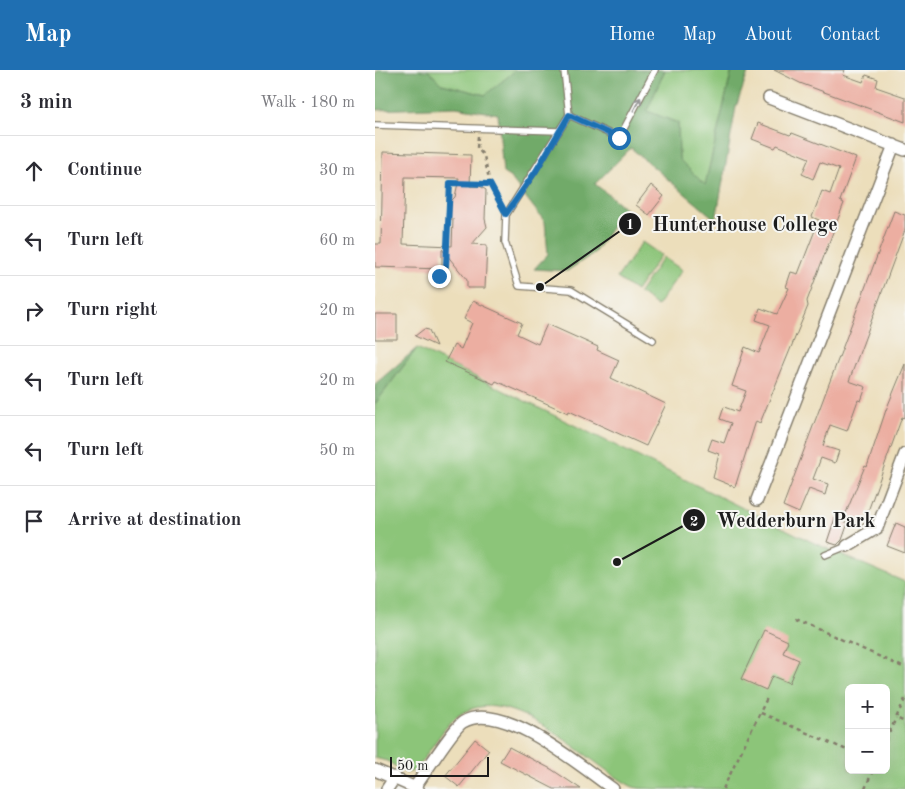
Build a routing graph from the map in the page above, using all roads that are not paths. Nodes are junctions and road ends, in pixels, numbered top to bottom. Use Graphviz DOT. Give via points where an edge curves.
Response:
graph roads {
  1 [pos="564,70"];
  2 [pos="655,70"];
  3 [pos="769,98"];
  4 [pos="569,115"];
  5 [pos="375,125"];
  6 [pos="559,131"];
  7 [pos="899,148"];
  8 [pos="653,340"];
  9 [pos="905,454"];
  10 [pos="757,500"];
  11 [pos="847,546"];
  12 [pos="825,555"];
  13 [pos="375,770"];
  14 [pos="395,777"];
  15 [pos="417,788"];
  16 [pos="387,789"];
  17 [pos="613,789"];
  1 -- 4 [label="lane"];
  4 -- 2 [label="lane, one-way" via="619,138"];
  3 -- 7 [label="street"];
  4 -- 6 [label="lane"];
  5 -- 6 [label="lane"];
  6 -- 8 [label="lane" via="506,214 505,242 519,286 571,290"];
  7 -- 10 [label="street"];
  9 -- 11 [label="street" via="877,528"];
  11 -- 12 [label="lane"];
  13 -- 14 [label="street"];
  14 -- 15 [label="street"];
  14 -- 16 [label="street"];
  15 -- 17 [label="street" via="461,723 479,716 501,719 531,733"];
}
